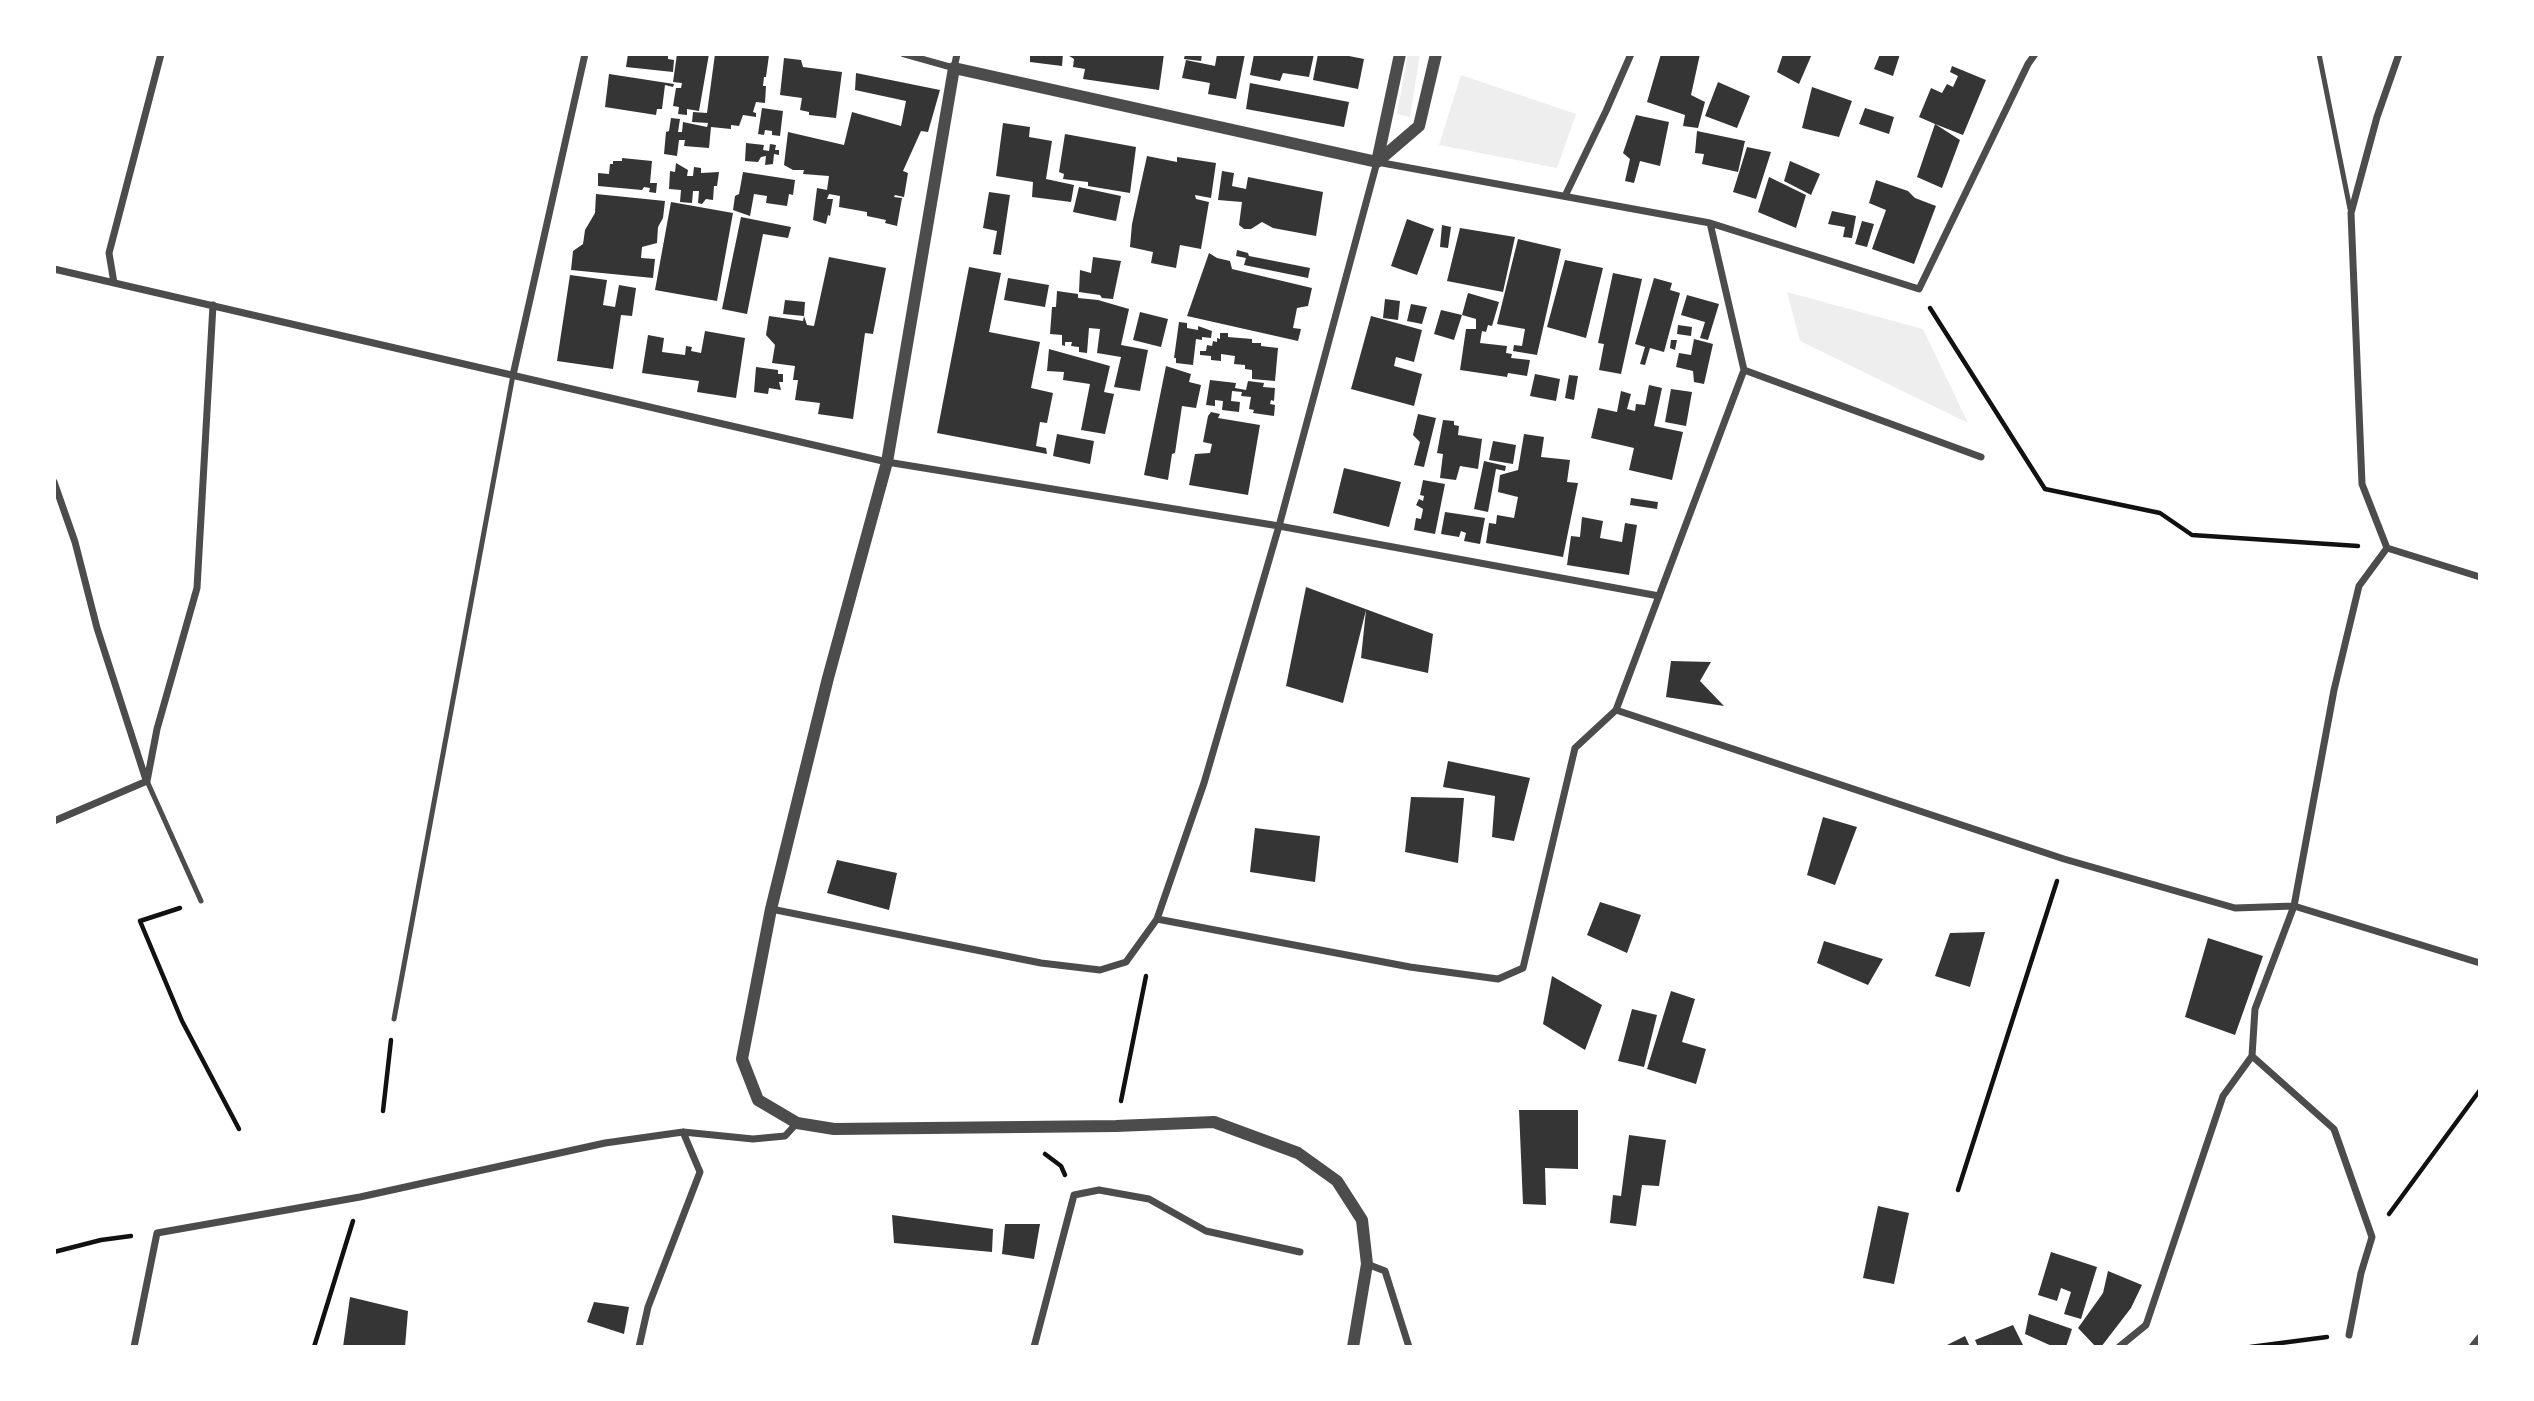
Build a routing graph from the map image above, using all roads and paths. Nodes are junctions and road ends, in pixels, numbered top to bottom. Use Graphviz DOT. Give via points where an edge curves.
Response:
graph roads {
  1 [pos="161,54"];
  2 [pos="585,54"];
  3 [pos="904,54"];
  4 [pos="957,54"];
  5 [pos="1400,54"];
  6 [pos="1436,54"];
  7 [pos="1631,54"];
  8 [pos="2035,54"];
  9 [pos="2319,54"];
  10 [pos="2399,54"];
  11 [pos="954,68"];
  12 [pos="1377,162"];
  13 [pos="1565,196"];
  14 [pos="2351,213"];
  15 [pos="1710,223"];
  16 [pos="54,269"];
  17 [pos="114,283"];
  18 [pos="1919,289"];
  19 [pos="214,305"];
  20 [pos="1744,370"];
  21 [pos="513,375"];
  22 [pos="1981,457"];
  23 [pos="887,462"];
  24 [pos="54,482"];
  25 [pos="1279,526"];
  26 [pos="2387,548"];
  27 [pos="2480,577"];
  28 [pos="1659,596"];
  29 [pos="1616,710"];
  30 [pos="147,781"];
  31 [pos="54,821"];
  32 [pos="2064,859"];
  33 [pos="201,901"];
  34 [pos="2294,906"];
  35 [pos="771,909"];
  36 [pos="1157,919"];
  37 [pos="2480,963"];
  38 [pos="1147,971"];
  39 [pos="394,1019"];
  40 [pos="2252,1056"];
  41 [pos="2480,1090"];
  42 [pos="383,1111"];
  43 [pos="797,1123"];
  44 [pos="1006,1126"];
  45 [pos="1116,1126"];
  46 [pos="239,1129"];
  47 [pos="683,1132"];
  48 [pos="1958,1190"];
  49 [pos="1074,1195"];
  50 [pos="360,1197"];
  51 [pos="157,1233"];
  52 [pos="2372,1237"];
  53 [pos="54,1252"];
  54 [pos="1300,1252"];
  55 [pos="1367,1264"];
  56 [pos="2348,1335"];
  57 [pos="2480,1337"];
  58 [pos="134,1347"];
  59 [pos="314,1347"];
  60 [pos="639,1347"];
  61 [pos="1034,1347"];
  62 [pos="1353,1347"];
  63 [pos="1409,1347"];
  64 [pos="2119,1347"];
  65 [pos="2250,1347"];
  66 [pos="2472,1347"];
  1 -- 17 [label="street" via="109,253"];
  2 -- 21 [label="street"];
  3 -- 11 [label="street"];
  4 -- 11 [label="street"];
  5 -- 12 [label="street"];
  6 -- 12 [label="street" via="1419,126"];
  7 -- 13 [label="street"];
  8 -- 18 [label="street"];
  9 -- 14 [label="lane"];
  10 -- 14 [label="street"];
  11 -- 12 [label="street"];
  11 -- 23 [label="street"];
  12 -- 13 [label="street"];
  12 -- 25 [label="street"];
  13 -- 15 [label="street"];
  14 -- 26 [label="street" via="2362,484"];
  15 -- 18 [label="street"];
  15 -- 20 [label="street"];
  16 -- 17 [label="street"];
  17 -- 19 [label="street"];
  18 -- 26 [label="path" via="2045,489 2160,513 2192,535"];
  19 -- 21 [label="street"];
  19 -- 30 [label="street" via="197,588"];
  20 -- 22 [label="street"];
  20 -- 28 [label="street"];
  21 -- 23 [label="street"];
  21 -- 39 [label="lane"];
  23 -- 25 [label="street"];
  23 -- 35 [label="street"];
  24 -- 30 [label="street"];
  25 -- 28 [label="street"];
  25 -- 36 [label="street" via="1204,783"];
  26 -- 27 [label="street"];
  26 -- 34 [label="street" via="2359,586 2334,690"];
  28 -- 29 [label="street"];
  29 -- 32 [label="street"];
  29 -- 36 [label="street" via="1575,748 1523,968 1511,974 1498,979 1410,967"];
  30 -- 31 [label="street"];
  30 -- 33 [label="lane"];
  32 -- 34 [label="street" via="2235,908"];
  32 -- 48 [label="path"];
  33 -- 46 [label="path" via="140,921 182,1020"];
  34 -- 37 [label="street"];
  34 -- 40 [label="street" via="2255,1009"];
  35 -- 36 [label="street" via="1041,963 1100,970 1126,962"];
  35 -- 43 [label="street" via="742,1059 758,1100"];
  38 -- 45 [label="path"];
  39 -- 42 [label="path"];
  40 -- 52 [label="street" via="2334,1129"];
  40 -- 64 [label="street" via="2223,1096 2146,1325"];
  41 -- 52 [label="path"];
  43 -- 44 [label="street" via="834,1129"];
  43 -- 47 [label="street" via="785,1136 753,1139"];
  44 -- 45 [label="street"];
  44 -- 49 [label="path" via="1061,1166"];
  45 -- 55 [label="street" via="1214,1122 1298,1153 1337,1181 1362,1220"];
  47 -- 50 [label="street" via="605,1143"];
  47 -- 60 [label="street" via="700,1172 648,1307"];
  49 -- 54 [label="street" via="1099,1190 1149,1199 1206,1231"];
  49 -- 61 [label="street"];
  50 -- 51 [label="street"];
  50 -- 59 [label="path"];
  51 -- 53 [label="path"];
  51 -- 58 [label="street"];
  52 -- 56 [label="street"];
  55 -- 62 [label="street"];
  55 -- 63 [label="street" via="1385,1271"];
  56 -- 65 [label="path"];
  57 -- 66 [label="street"];
}
